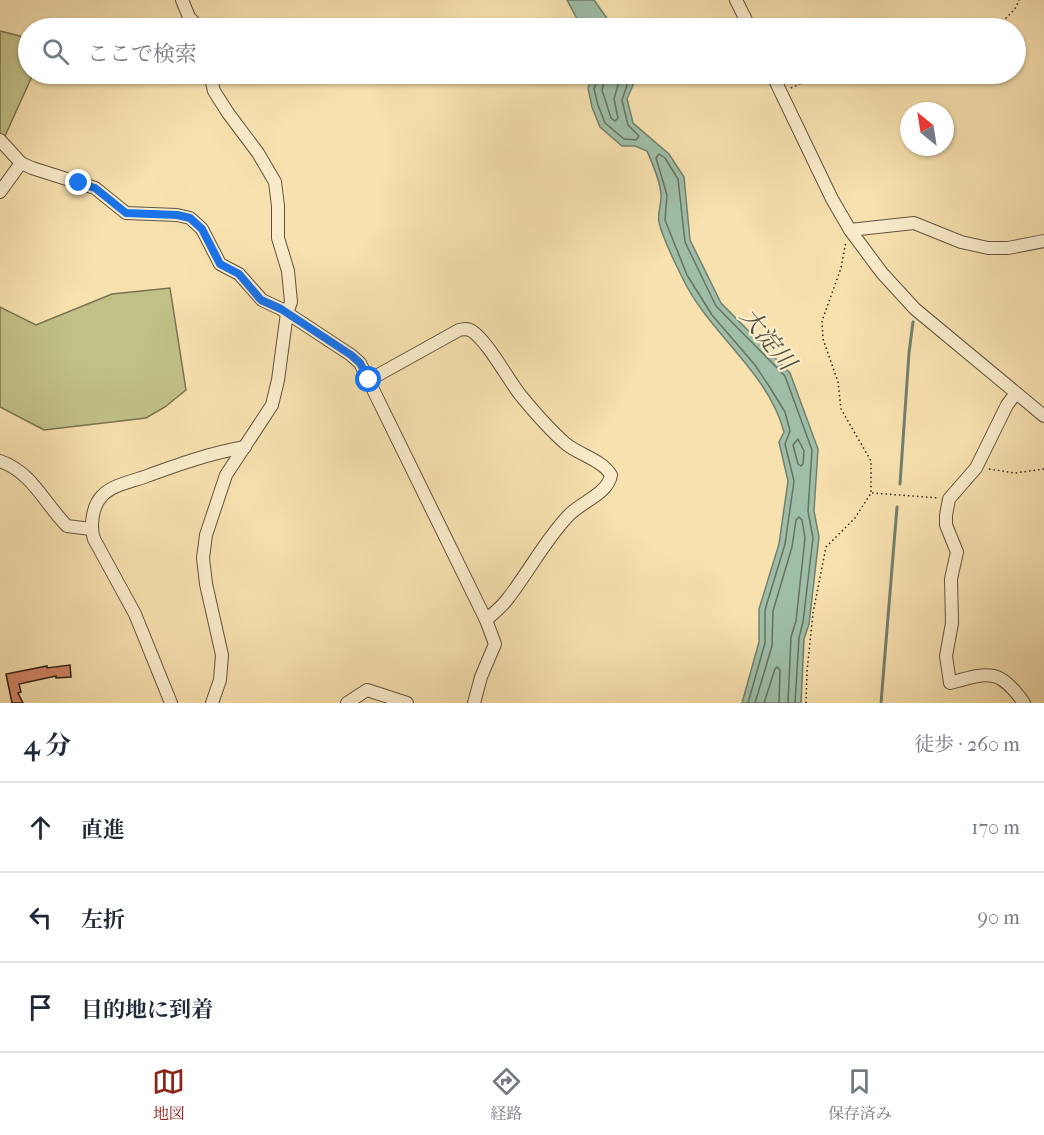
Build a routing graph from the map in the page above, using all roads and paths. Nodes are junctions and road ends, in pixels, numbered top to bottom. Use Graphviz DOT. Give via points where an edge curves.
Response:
graph roads {
  1 [pos="182,0"];
  2 [pos="736,0"];
  3 [pos="1019,0"];
  4 [pos="190,18"];
  5 [pos="745,18"];
  6 [pos="1006,18"];
  7 [pos="212,84"];
  8 [pos="777,84"];
  9 [pos="802,84"];
  10 [pos="781,93"];
  11 [pos="0,140"];
  12 [pos="21,163"];
  13 [pos="0,192"];
  14 [pos="850,230"];
  15 [pos="1044,241"];
  16 [pos="288,313"];
  17 [pos="369,380"];
  18 [pos="1016,393"];
  19 [pos="1044,416"];
  20 [pos="245,447"];
  21 [pos="0,461"];
  22 [pos="976,468"];
  23 [pos="1044,469"];
  24 [pos="871,493"];
  25 [pos="949,499"];
  26 [pos="91,529"];
  27 [pos="486,620"];
  28 [pos="171,703"];
  29 [pos="212,703"];
  30 [pos="347,703"];
  31 [pos="407,703"];
  32 [pos="474,703"];
  33 [pos="806,703"];
  34 [pos="1024,703"];
  1 -- 4 [label="street"];
  2 -- 5 [label="street"];
  3 -- 6 [label="path"];
  7 -- 16 [label="street" via="274,182 278,238 288,272"];
  8 -- 10 [label="street"];
  9 -- 10 [label="path"];
  10 -- 14 [label="street"];
  11 -- 12 [label="street"];
  12 -- 13 [label="street"];
  12 -- 16 [label="street" via="95,188 126,213 190,218 202,229 220,264 239,274 261,300"];
  14 -- 15 [label="street" via="914,223 988,248"];
  14 -- 18 [label="street" via="907,301"];
  14 -- 24 [label="path" via="822,321 823,339 838,382 841,409 871,461"];
  16 -- 17 [label="street" via="351,355"];
  16 -- 20 [label="street" via="272,405"];
  17 -- 27 [label="street"];
  17 -- 27 [label="street" via="466,328 474,332 548,428 607,468 611,475 605,488 572,512 552,533 508,598"];
  18 -- 19 [label="street"];
  18 -- 22 [label="street"];
  20 -- 26 [label="street" via="217,452 123,483 102,495"];
  20 -- 29 [label="street" via="226,475 206,535 203,558 222,655 220,680"];
  21 -- 26 [label="street" via="13,465 33,482 67,526"];
  22 -- 23 [label="path" via="1015,473"];
  22 -- 25 [label="street"];
  24 -- 25 [label="path"];
  24 -- 33 [label="path" via="855,518 826,547 813,613"];
  25 -- 34 [label="street" via="946,525 957,552 951,579 952,623 946,656 950,682 995,675 1010,685"];
  26 -- 28 [label="street" via="135,614"];
  27 -- 32 [label="street" via="495,644"];
  30 -- 31 [label="street" via="367,690"];
}
